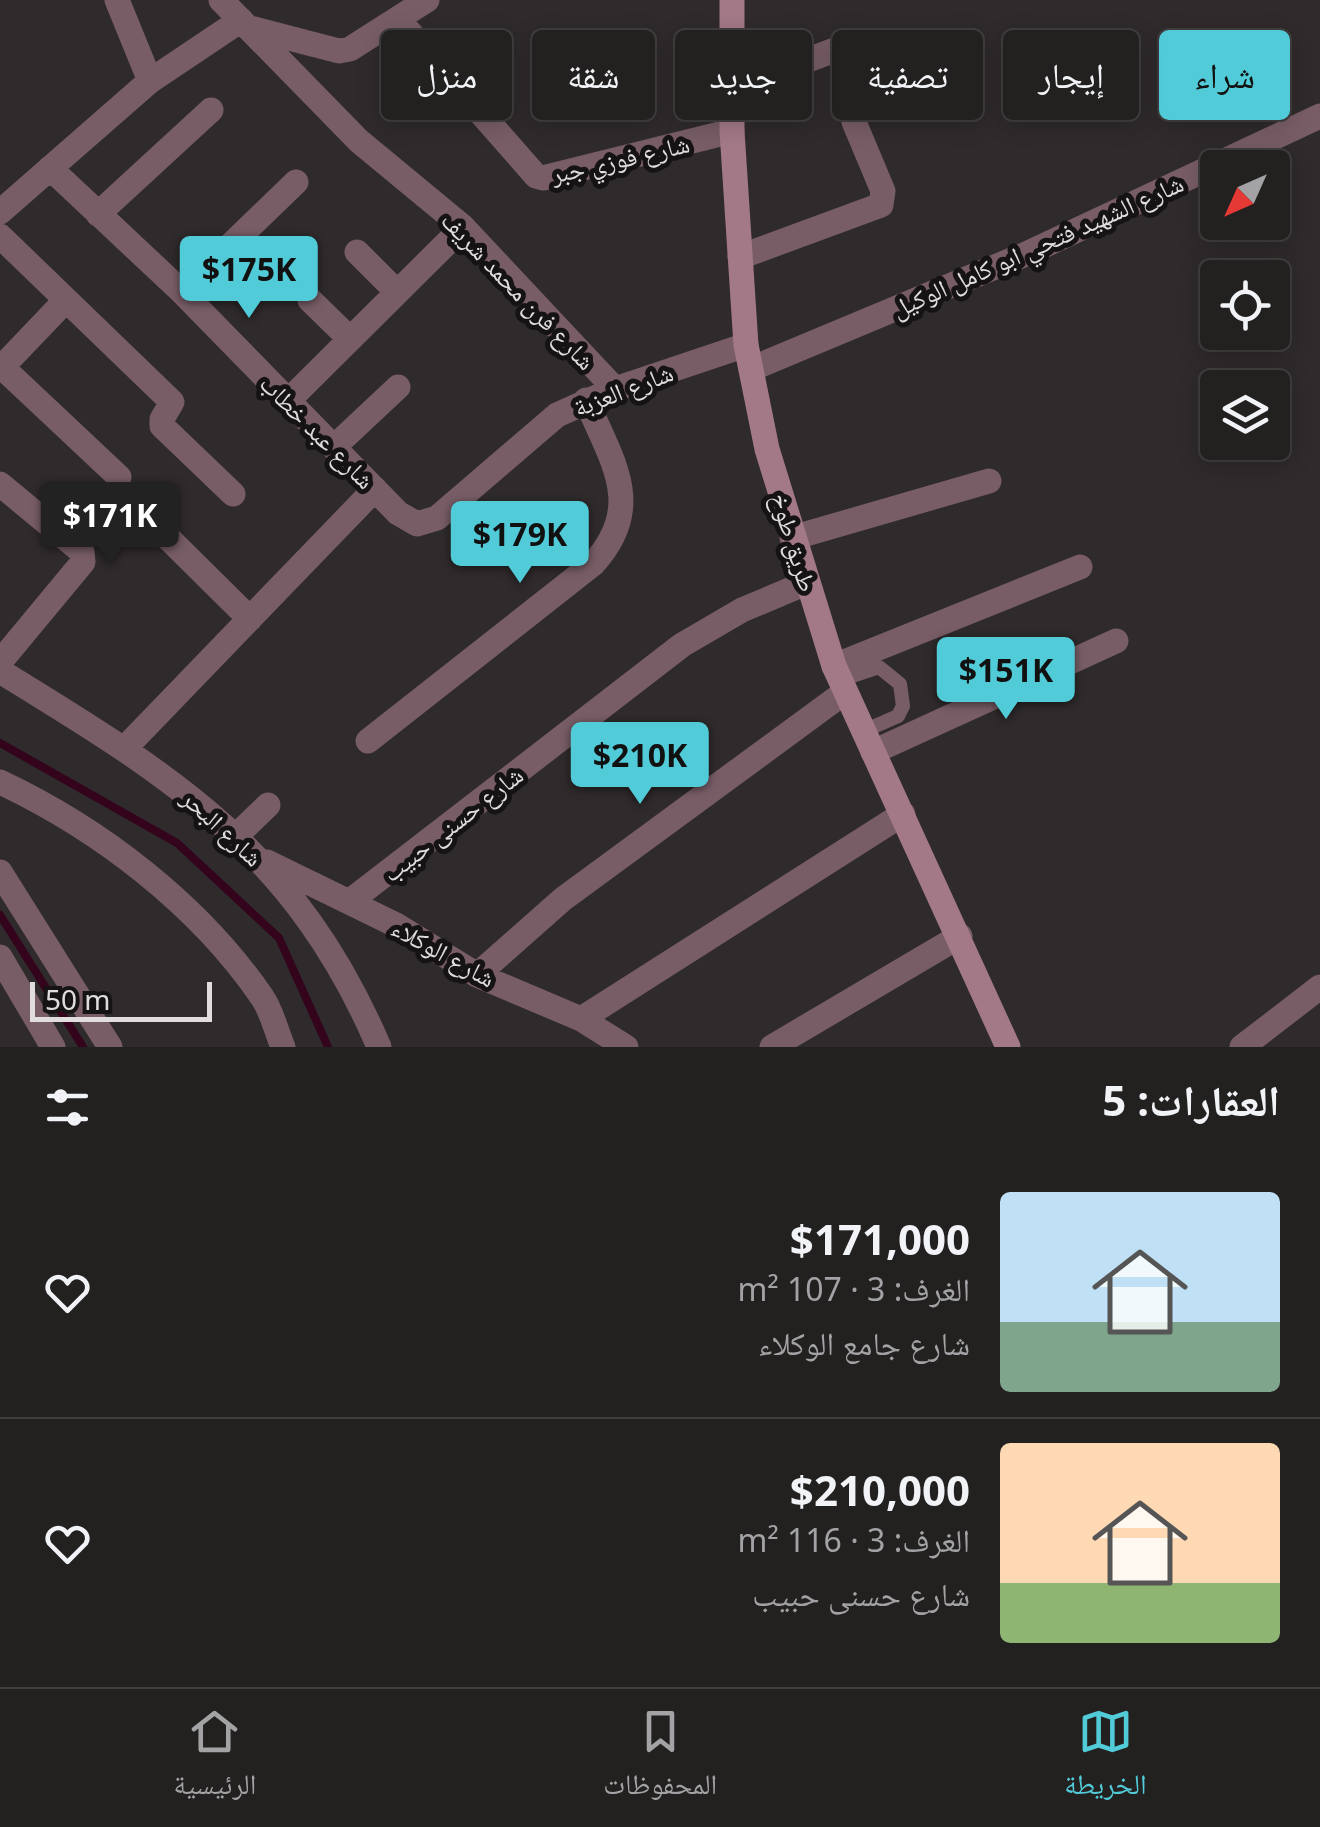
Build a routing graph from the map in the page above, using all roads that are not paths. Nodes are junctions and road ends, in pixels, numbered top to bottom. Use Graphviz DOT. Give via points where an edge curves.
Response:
graph roads {
  1 [pos="116,0"];
  2 [pos="221,0"];
  3 [pos="427,0"];
  4 [pos="732,0"];
  5 [pos="398,19"];
  6 [pos="245,24"];
  7 [pos="732,30"];
  8 [pos="150,82"];
  9 [pos="211,110"];
  10 [pos="1320,116"];
  11 [pos="732,120"];
  12 [pos="854,122"];
  13 [pos="732,131"];
  14 [pos="50,168"];
  15 [pos="296,182"];
  16 [pos="0,212"];
  17 [pos="98,214"];
  18 [pos="463,227"];
  19 [pos="0,236"];
  20 [pos="357,252"];
  21 [pos="740,257"];
  22 [pos="182,292"];
  23 [pos="397,292"];
  24 [pos="66,300"];
  25 [pos="310,300"];
  26 [pos="350,340"];
  27 [pos="748,357"];
  28 [pos="1,368"];
  29 [pos="398,387"];
  30 [pos="615,389"];
  31 [pos="288,400"];
  32 [pos="586,400"];
  33 [pos="334,447"];
  34 [pos="119,476"];
  35 [pos="989,481"];
  36 [pos="0,484"];
  37 [pos="375,489"];
  38 [pos="232,494"];
  39 [pos="153,523"];
  40 [pos="416,524"];
  41 [pos="792,538"];
  42 [pos="1080,568"];
  43 [pos="806,582"];
  44 [pos="250,619"];
  45 [pos="1116,642"];
  46 [pos="0,662"];
  47 [pos="0,671"];
  48 [pos="840,680"];
  49 [pos="368,741"];
  50 [pos="868,742"];
  51 [pos="125,748"];
  52 [pos="0,782"];
  53 [pos="268,805"];
  54 [pos="903,814"];
  55 [pos="236,836"];
  56 [pos="260,859"];
  57 [pos="0,872"];
  58 [pos="350,902"];
  59 [pos="960,936"];
  60 [pos="0,957"];
  61 [pos="477,975"];
  62 [pos="1320,988"];
  63 [pos="581,1019"];
  64 [pos="53,1047"];
  65 [pos="110,1047"];
  66 [pos="283,1047"];
  67 [pos="379,1047"];
  68 [pos="626,1047"];
  69 [pos="772,1047"];
  70 [pos="1008,1047"];
  71 [pos="1242,1047"];
  1 -- 8 [label="street"];
  2 -- 6 [label="street, شارع فرن محمد شريف"];
  3 -- 5 [label="street"];
  4 -- 7 [label="main road, طريق طوخ"];
  5 -- 6 [label="street" via="360,45 339,50"];
  5 -- 13 [label="street, شارع فوزي جبر" via="536,176 550,178"];
  6 -- 8 [label="street"];
  6 -- 18 [label="street, شارع فرن محمد شريف" via="359,141"];
  8 -- 14 [label="street"];
  9 -- 17 [label="street"];
  10 -- 27 [label="street, شارع الشهيد فتحي ابو كامل الوكيل" via="1026,254"];
  11 -- 13 [label="main road, طريق طوخ"];
  12 -- 21 [label="street" via="883,192 881,205"];
  13 -- 21 [label="main road, طريق طوخ"];
  14 -- 16 [label="street"];
  14 -- 17 [label="street, شارع عبد خطاب"];
  15 -- 22 [label="street"];
  17 -- 22 [label="street, شارع عبد خطاب"];
  18 -- 23 [label="street"];
  18 -- 30 [label="street, شارع فرن محمد شريف"];
  19 -- 24 [label="street"];
  20 -- 23 [label="street"];
  21 -- 27 [label="main road, طريق طوخ"];
  22 -- 31 [label="street, شارع عبد خطاب"];
  23 -- 26 [label="street"];
  24 -- 28 [label="street"];
  24 -- 38 [label="street" via="172,402 162,426"];
  25 -- 26 [label="street"];
  26 -- 31 [label="street"];
  27 -- 30 [label="street, شارع العزبة"];
  27 -- 41 [label="main road, طريق طوخ"];
  28 -- 34 [label="street"];
  29 -- 33 [label="street"];
  30 -- 32 [label="street, شارع العزبة"];
  31 -- 33 [label="street, شارع عبد خطاب"];
  32 -- 40 [label="street, شارع العزبة" via="531,433 437,518"];
  32 -- 49 [label="street" via="622,488 622,517 612,543"];
  33 -- 37 [label="street, شارع عبد خطاب"];
  35 -- 41 [label="street"];
  36 -- 46 [label="street" via="82,552 83,562"];
  37 -- 40 [label="street, شارع عبد خطاب"];
  37 -- 44 [label="street"];
  39 -- 44 [label="street"];
  41 -- 43 [label="main road, طريق طوخ"];
  42 -- 48 [label="street"];
  43 -- 48 [label="main road, طريق طوخ"];
  43 -- 58 [label="street, شارع حسنى حبيب" via="682,645"];
  44 -- 51 [label="street"];
  45 -- 50 [label="street"];
  47 -- 51 [label="street, شارع البحر"];
  48 -- 50 [label="main road, طريق طوخ"];
  48 -- 50 [label="lane" via="879,667 900,684 898,716"];
  48 -- 61 [label="street"];
  50 -- 54 [label="main road, طريق طوخ"];
  51 -- 55 [label="street, شارع البحر"];
  52 -- 66 [label="street" via="120,854 197,922 264,999"];
  53 -- 55 [label="street"];
  54 -- 59 [label="main road, طريق طوخ"];
  54 -- 63 [label="street"];
  55 -- 56 [label="street, شارع البحر"];
  56 -- 58 [label="street, شارع الوكلاء"];
  56 -- 67 [label="street, شارع البحر" via="316,928"];
  57 -- 65 [label="street"];
  58 -- 61 [label="street, شارع الوكلاء"];
  59 -- 69 [label="street"];
  59 -- 70 [label="main road, طريق طوخ"];
  60 -- 64 [label="street"];
  61 -- 63 [label="street, شارع الوكلاء"];
  62 -- 71 [label="street"];
  63 -- 68 [label="street, شارع الوكلاء"];
}
